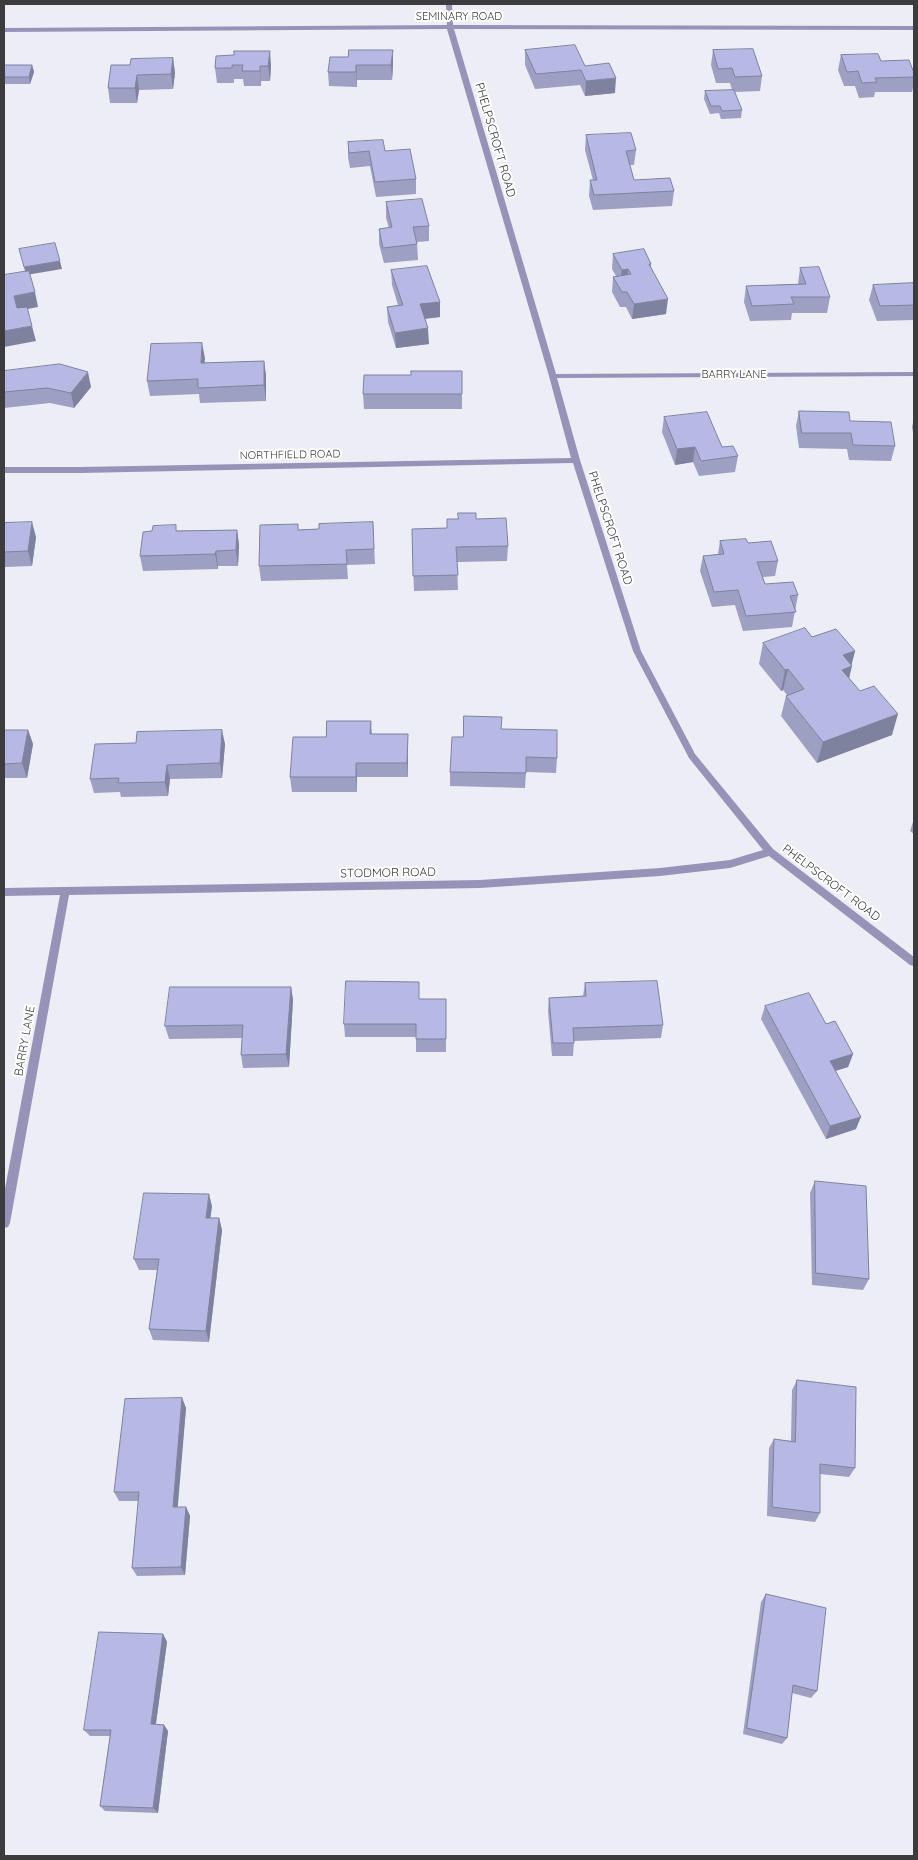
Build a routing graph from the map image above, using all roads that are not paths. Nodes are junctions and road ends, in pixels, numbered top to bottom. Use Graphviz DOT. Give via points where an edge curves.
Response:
graph roads {
  1 [pos="449,4"];
  2 [pos="450,27"];
  3 [pos="914,28"];
  4 [pos="4,30"];
  5 [pos="914,374"];
  6 [pos="553,376"];
  7 [pos="576,460"];
  8 [pos="4,470"];
  9 [pos="770,852"];
  10 [pos="4,892"];
  11 [pos="65,892"];
  12 [pos="914,962"];
  13 [pos="4,1223"];
  1 -- 2 [label="street, PHELPSCROFT ROAD"];
  2 -- 3 [label="street, SEMINARY ROAD"];
  2 -- 4 [label="street, SEMINARY ROAD"];
  2 -- 6 [label="street, PHELPSCROFT ROAD"];
  5 -- 6 [label="street, BARRY LANE"];
  6 -- 7 [label="street, PHELPSCROFT ROAD"];
  7 -- 8 [label="street, NORTHFIELD ROAD"];
  7 -- 9 [label="street, PHELPSCROFT ROAD" via="637,651 692,756"];
  9 -- 11 [label="street, STODMOR ROAD" via="730,864 660,872 480,884"];
  9 -- 12 [label="street, PHELPSCROFT ROAD"];
  10 -- 11 [label="street, STODMOR ROAD"];
  11 -- 13 [label="street, BARRY LANE"];
}
